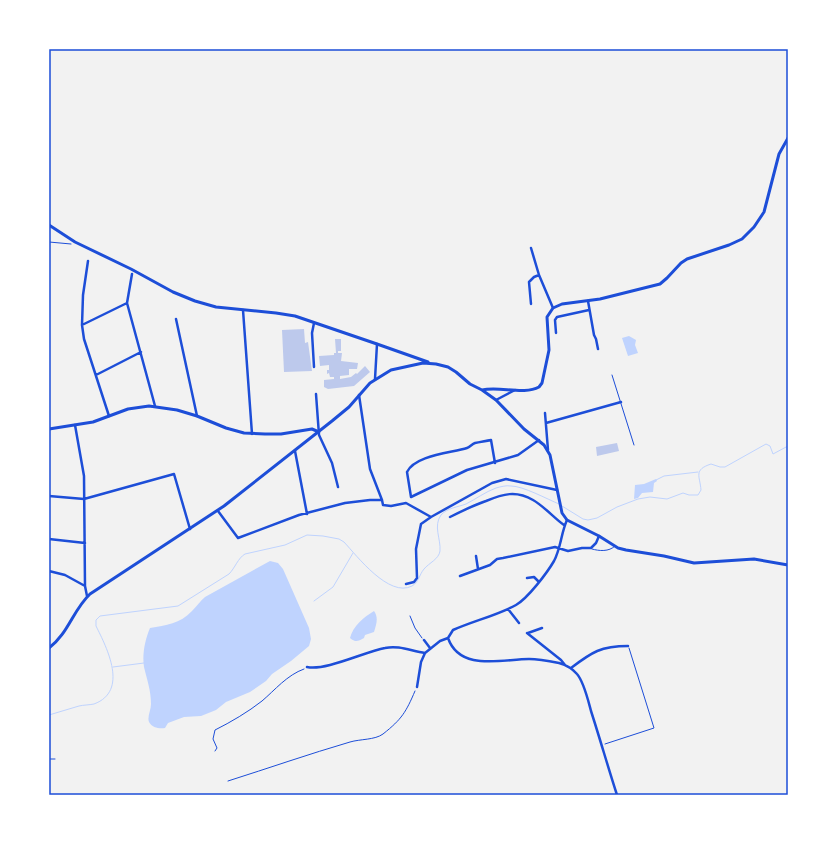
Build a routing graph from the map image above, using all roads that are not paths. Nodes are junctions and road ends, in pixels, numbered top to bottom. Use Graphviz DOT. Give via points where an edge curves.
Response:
graph roads {
  1 [pos="788,138"];
  2 [pos="49,225"];
  3 [pos="531,248"];
  4 [pos="88,261"];
  5 [pos="132,274"];
  6 [pos="539,275"];
  7 [pos="588,301"];
  8 [pos="127,303"];
  9 [pos="532,304"];
  10 [pos="553,308"];
  11 [pos="243,310"];
  12 [pos="589,310"];
  13 [pos="176,319"];
  14 [pos="314,322"];
  15 [pos="82,325"];
  16 [pos="556,333"];
  17 [pos="377,344"];
  18 [pos="598,349"];
  19 [pos="141,352"];
  20 [pos="430,363"];
  21 [pos="314,368"];
  22 [pos="612,375"];
  23 [pos="96,376"];
  24 [pos="375,379"];
  25 [pos="482,390"];
  26 [pos="516,390"];
  27 [pos="316,394"];
  28 [pos="360,395"];
  29 [pos="496,400"];
  30 [pos="620,402"];
  31 [pos="155,406"];
  32 [pos="545,413"];
  33 [pos="197,416"];
  34 [pos="109,417"];
  35 [pos="546,423"];
  36 [pos="75,426"];
  37 [pos="49,429"];
  38 [pos="319,432"];
  39 [pos="252,434"];
  40 [pos="539,440"];
  41 [pos="634,445"];
  42 [pos="548,450"];
  43 [pos="295,451"];
  44 [pos="495,463"];
  45 [pos="338,487"];
  46 [pos="556,490"];
  47 [pos="49,496"];
  48 [pos="84,499"];
  49 [pos="382,500"];
  50 [pos="218,510"];
  51 [pos="307,514"];
  52 [pos="431,517"];
  53 [pos="450,517"];
  54 [pos="567,520"];
  55 [pos="564,525"];
  56 [pos="190,529"];
  57 [pos="599,536"];
  58 [pos="49,539"];
  59 [pos="85,543"];
  60 [pos="615,546"];
  61 [pos="559,548"];
  62 [pos="591,548"];
  63 [pos="476,556"];
  64 [pos="788,565"];
  65 [pos="478,569"];
  66 [pos="49,571"];
  67 [pos="460,576"];
  68 [pos="527,578"];
  69 [pos="539,582"];
  70 [pos="406,584"];
  71 [pos="85,586"];
  72 [pos="87,596"];
  73 [pos="508,609"];
  74 [pos="519,623"];
  75 [pos="542,628"];
  76 [pos="448,638"];
  77 [pos="424,640"];
  78 [pos="628,646"];
  79 [pos="49,648"];
  80 [pos="430,648"];
  81 [pos="425,653"];
  82 [pos="566,665"];
  83 [pos="307,667"];
  84 [pos="570,668"];
  85 [pos="417,686"];
  86 [pos="617,795"];
  1 -- 7 [label="street" via="779,154 764,212 742,239 729,246 687,259 660,284"];
  2 -- 11 [label="street" via="75,242 187,298 216,307"];
  3 -- 6 [label="street"];
  4 -- 15 [label="street"];
  5 -- 8 [label="street"];
  6 -- 9 [label="street" via="529,282"];
  6 -- 10 [label="street"];
  7 -- 10 [label="street" via="562,304"];
  7 -- 12 [label="street"];
  8 -- 15 [label="street"];
  8 -- 19 [label="street"];
  10 -- 26 [label="street" via="547,317 549,350 542,383 536,389"];
  11 -- 14 [label="street" via="286,314"];
  11 -- 39 [label="street"];
  12 -- 16 [label="street" via="557,316"];
  12 -- 18 [label="street"];
  13 -- 33 [label="street"];
  14 -- 17 [label="street"];
  14 -- 21 [label="street"];
  15 -- 23 [label="street"];
  17 -- 20 [label="street"];
  17 -- 24 [label="street"];
  19 -- 23 [label="street"];
  19 -- 31 [label="street"];
  20 -- 24 [label="street" via="396,368"];
  20 -- 25 [label="street" via="451,369"];
  22 -- 30 [label="lane"];
  23 -- 34 [label="street"];
  24 -- 28 [label="street"];
  25 -- 26 [label="street"];
  25 -- 29 [label="street"];
  26 -- 29 [label="street"];
  27 -- 38 [label="street"];
  28 -- 38 [label="street"];
  28 -- 49 [label="street" via="370,468"];
  29 -- 40 [label="street" via="524,429"];
  30 -- 35 [label="street"];
  30 -- 41 [label="lane"];
  31 -- 33 [label="street"];
  31 -- 34 [label="street" via="132,408"];
  32 -- 35 [label="street"];
  33 -- 39 [label="street" via="231,430"];
  34 -- 36 [label="street"];
  35 -- 42 [label="street"];
  36 -- 37 [label="street"];
  36 -- 48 [label="street" via="84,476"];
  38 -- 39 [label="street" via="312,429 281,434"];
  38 -- 43 [label="street"];
  38 -- 45 [label="street" via="332,463"];
  40 -- 42 [label="street"];
  40 -- 44 [label="street" via="518,455"];
  42 -- 46 [label="street"];
  43 -- 50 [label="street"];
  43 -- 51 [label="street"];
  44 -- 44 [label="street" via="467,470 411,496 407,472 410,467 439,453 491,440"];
  46 -- 52 [label="street" via="500,480"];
  46 -- 54 [label="street" via="562,513"];
  47 -- 48 [label="street"];
  48 -- 56 [label="street" via="174,474"];
  48 -- 59 [label="street"];
  49 -- 51 [label="street" via="352,501"];
  49 -- 52 [label="street" via="383,505 406,503"];
  50 -- 51 [label="street" via="238,538"];
  50 -- 56 [label="street"];
  52 -- 70 [label="street" via="422,524 416,550 417,578 414,582"];
  53 -- 55 [label="street" via="495,496 509,494 532,499"];
  54 -- 55 [label="street"];
  54 -- 57 [label="street"];
  55 -- 61 [label="street"];
  56 -- 72 [label="street"];
  57 -- 60 [label="street"];
  57 -- 62 [label="street"];
  58 -- 59 [label="street"];
  59 -- 71 [label="street"];
  60 -- 62 [label="lane" via="608,550"];
  60 -- 64 [label="street" via="694,563 754,559"];
  61 -- 62 [label="street" via="568,552"];
  61 -- 65 [label="street" via="500,558"];
  61 -- 69 [label="street" via="552,564"];
  63 -- 65 [label="street"];
  65 -- 67 [label="street"];
  66 -- 71 [label="street" via="65,575"];
  68 -- 69 [label="street" via="534,577"];
  69 -- 73 [label="street" via="520,603"];
  71 -- 72 [label="street"];
  72 -- 79 [label="street" via="60,638"];
  73 -- 74 [label="street"];
  73 -- 76 [label="street" via="453,630"];
  75 -- 82 [label="street" via="527,633"];
  76 -- 80 [label="street"];
  76 -- 82 [label="street" via="455,650 469,659 490,662 548,660"];
  77 -- 80 [label="street"];
  78 -- 84 [label="street" via="599,649"];
  80 -- 81 [label="street"];
  81 -- 83 [label="street" via="405,648 386,648 319,667"];
  81 -- 85 [label="street"];
  82 -- 84 [label="street"];
  84 -- 86 [label="street" via="582,684"];
}
